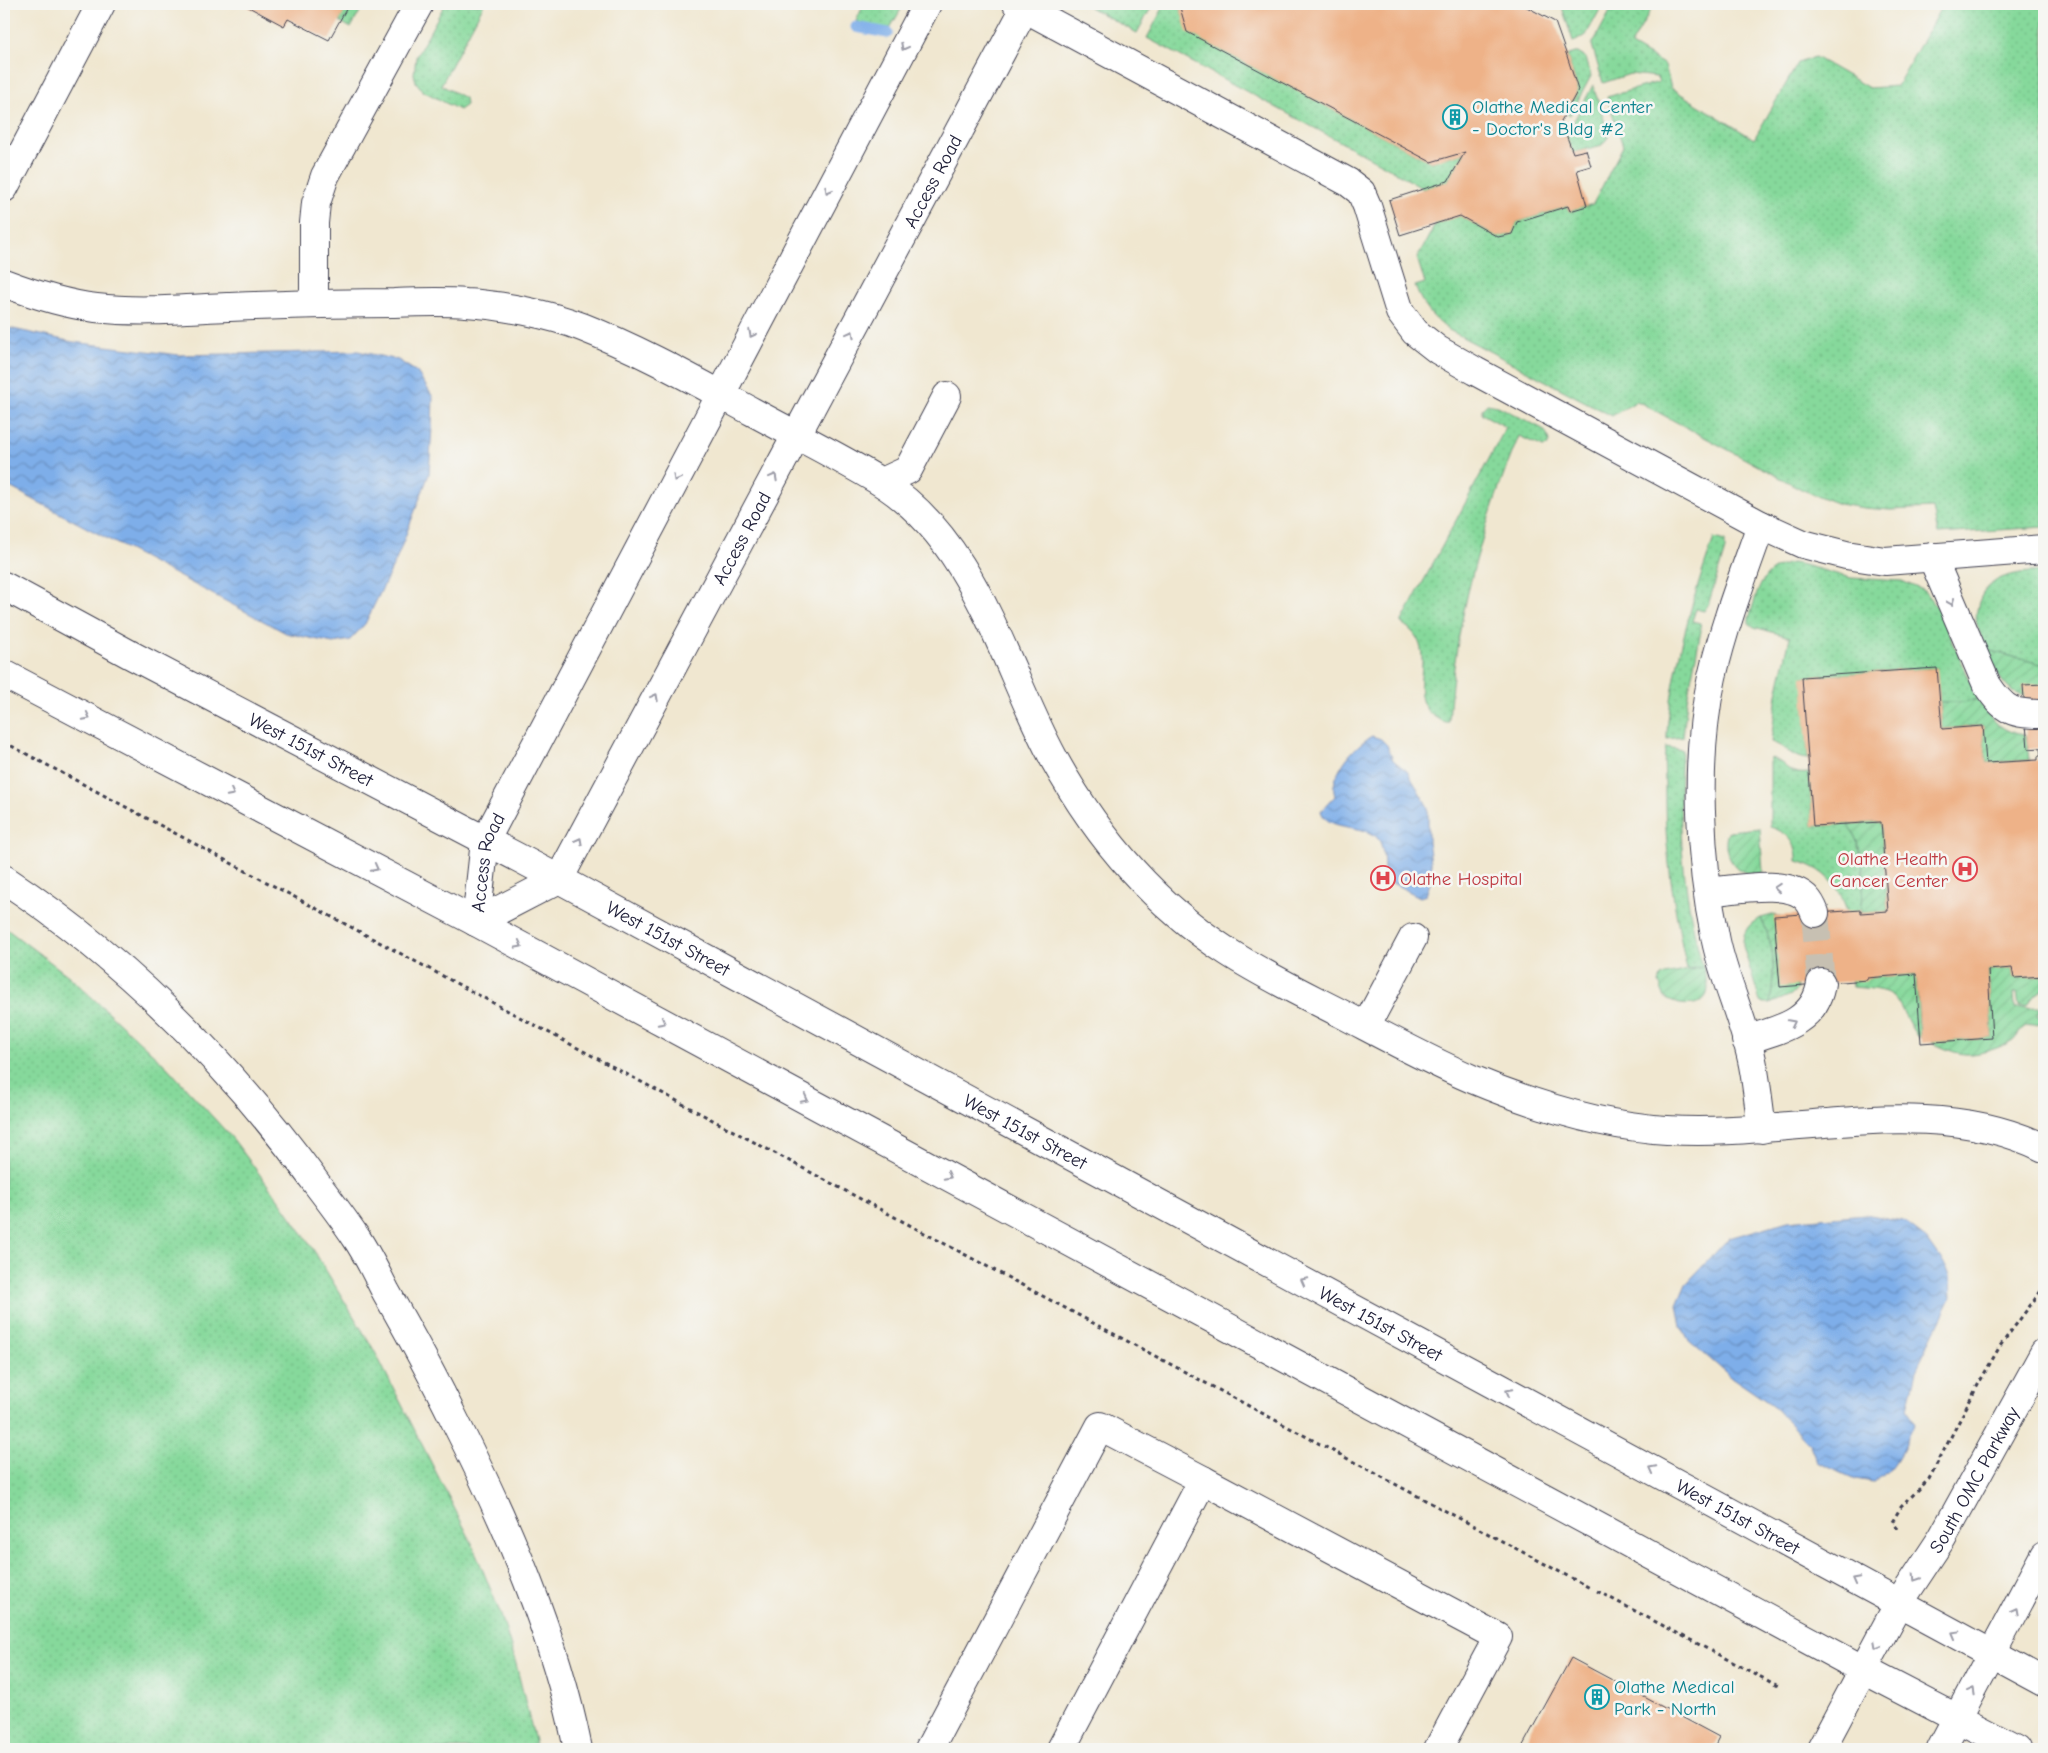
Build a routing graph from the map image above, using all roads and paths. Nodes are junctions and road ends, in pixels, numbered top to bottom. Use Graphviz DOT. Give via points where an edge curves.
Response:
graph roads {
  1 [pos="101,4"];
  2 [pos="419,4"];
  3 [pos="927,4"];
  4 [pos="1023,5"];
  5 [pos="4,188"];
  6 [pos="4,283"];
  7 [pos="314,303"];
  8 [pos="720,395"];
  9 [pos="947,396"];
  10 [pos="796,436"];
  11 [pos="882,482"];
  12 [pos="1761,526"];
  13 [pos="2044,549"];
  14 [pos="1932,558"];
  15 [pos="4,586"];
  16 [pos="4,674"];
  17 [pos="2044,714"];
  18 [pos="4,742"];
  19 [pos="485,841"];
  20 [pos="4,879"];
  21 [pos="559,879"];
  22 [pos="1708,892"];
  23 [pos="1815,913"];
  24 [pos="476,922"];
  25 [pos="1412,938"];
  26 [pos="1821,984"];
  27 [pos="1366,1026"];
  28 [pos="1746,1040"];
  29 [pos="1762,1128"];
  30 [pos="2044,1148"];
  31 [pos="2044,1287"];
  32 [pos="2044,1353"];
  33 [pos="1203,1480"];
  34 [pos="1897,1528"];
  35 [pos="2044,1555"];
  36 [pos="1590,1588"];
  37 [pos="1597,1591"];
  38 [pos="1899,1603"];
  39 [pos="1992,1654"];
  40 [pos="1864,1670"];
  41 [pos="2044,1682"];
  42 [pos="1780,1687"];
  43 [pos="1958,1718"];
  44 [pos="578,1749"];
  45 [pos="929,1749"];
  46 [pos="1061,1749"];
  47 [pos="1438,1749"];
  48 [pos="1822,1749"];
  49 [pos="1941,1749"];
  50 [pos="2016,1749"];
  1 -- 5 [label="main road"];
  2 -- 7 [label="main road" via="325,176 314,222"];
  3 -- 8 [label="main road, Access Road, one-way"];
  10 -- 4 [label="main road, Access Road, one-way"];
  4 -- 12 [label="main road" via="1348,182 1361,192 1400,312 1415,332 1438,350 1475,371"];
  6 -- 7 [label="main road" via="29,293 89,307 144,311"];
  7 -- 8 [label="main road" via="462,302 500,306 577,324"];
  8 -- 10 [label="main road"];
  8 -- 19 [label="main road, Access Road, one-way"];
  9 -- 11 [label="main road" via="908,470"];
  10 -- 11 [label="main road"];
  21 -- 10 [label="main road, Access Road, one-way"];
  11 -- 27 [label="main road" via="912,504 941,536 965,572 1054,759 1105,839 1132,872 1178,915 1225,950"];
  12 -- 14 [label="main road" via="1802,544 1846,555 1885,561"];
  12 -- 22 [label="main road" via="1729,613 1712,679 1704,733 1701,796"];
  13 -- 14 [label="main road"];
  14 -- 17 [label="main road, one-way" via="1996,699 2021,714"];
  15 -- 19 [label="main road, West 151st Street"];
  16 -- 24 [label="main road, one-way"];
  18 -- 36 [label="path"];
  19 -- 21 [label="main road, West 151st Street"];
  19 -- 24 [label="main road, Access Road"];
  20 -- 44 [label="main road" via="124,970 182,1025 280,1133 355,1236 425,1361 489,1488 541,1615 570,1707"];
  21 -- 24 [label="main road, Access Road"];
  38 -- 21 [label="main road, West 151st Street, one-way"];
  23 -- 22 [label="main road, one-way" via="1807,898 1796,890 1780,887"];
  22 -- 28 [label="main road" via="1716,942"];
  24 -- 40 [label="main road, one-way"];
  25 -- 27 [label="main road"];
  28 -- 26 [label="main road, one-way" via="1797,1021 1810,1011"];
  27 -- 29 [label="main road" via="1474,1080 1574,1115 1669,1130"];
  28 -- 29 [label="main road" via="1753,1064"];
  29 -- 30 [label="main road" via="1897,1119 1943,1120 2017,1134"];
  31 -- 34 [label="path" via="2000,1346 1929,1479 1901,1507 1892,1522"];
  32 -- 38 [label="main road, South OMC Parkway, one-way" via="1942,1538"];
  33 -- 45 [label="main road" via="1100,1426"];
  33 -- 46 [label="main road"];
  33 -- 47 [label="main road" via="1498,1637"];
  39 -- 35 [label="main road, one-way"];
  37 -- 42 [label="path"];
  39 -- 38 [label="main road, West 151st Street, one-way"];
  38 -- 40 [label="main road, South OMC Parkway, one-way"];
  39 -- 41 [label="main road, West 151st Street"];
  43 -- 39 [label="main road, one-way"];
  40 -- 43 [label="main road"];
  40 -- 48 [label="main road, South OMC Parkway"];
  43 -- 49 [label="main road"];
  43 -- 50 [label="main road"];
}
